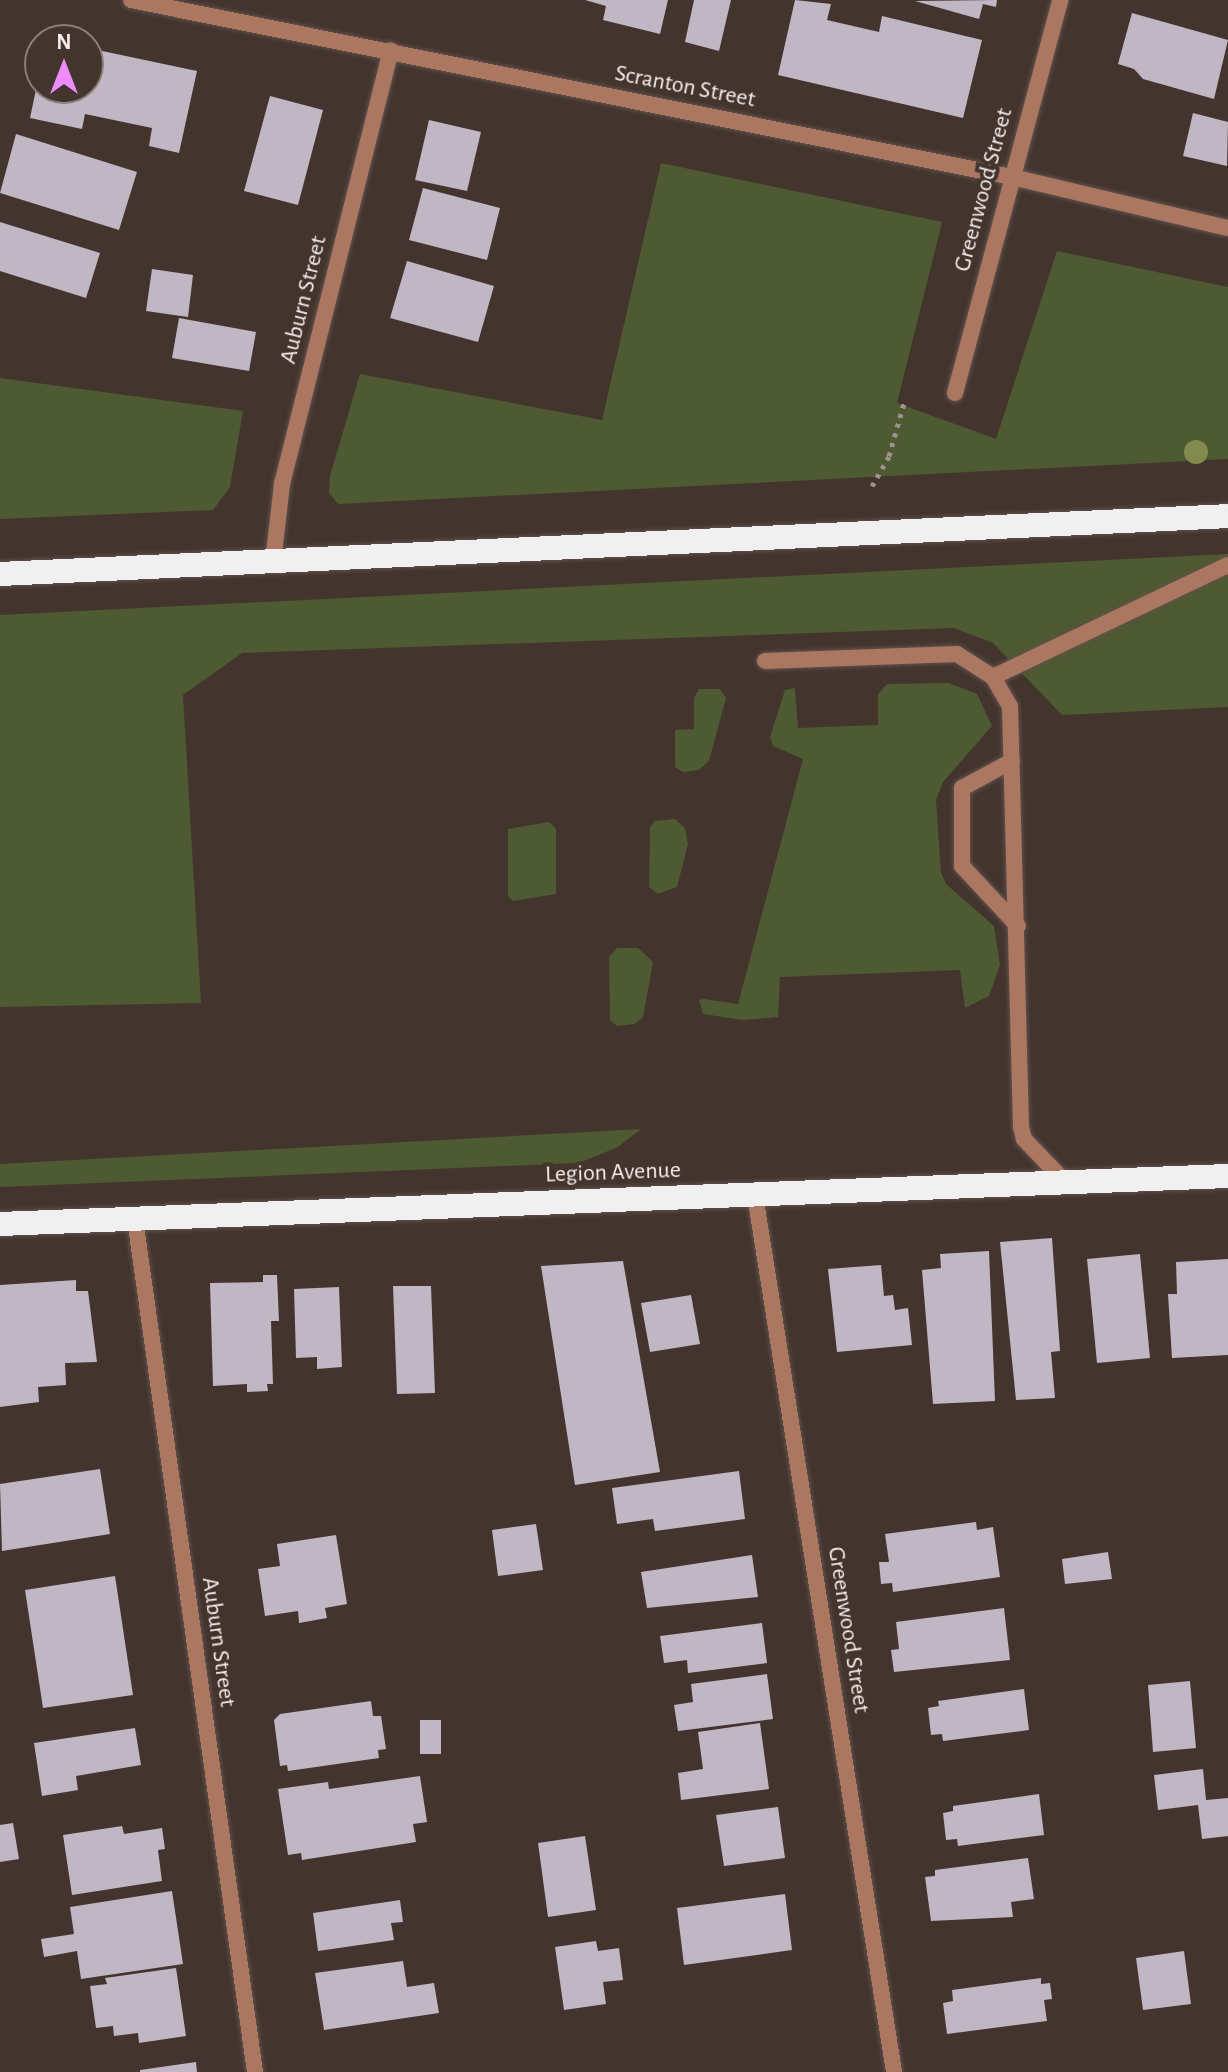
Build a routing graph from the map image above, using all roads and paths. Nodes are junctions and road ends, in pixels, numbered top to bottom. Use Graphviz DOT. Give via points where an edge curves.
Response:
graph roads {
  1 [pos="131,0"];
  2 [pos="1060,0"];
  3 [pos="391,51"];
  4 [pos="1012,177"];
  5 [pos="1228,228"];
  6 [pos="955,393"];
  7 [pos="904,403"];
  8 [pos="872,486"];
  9 [pos="1228,516"];
  10 [pos="273,562"];
  11 [pos="1228,565"];
  12 [pos="0,574"];
  13 [pos="765,661"];
  14 [pos="993,677"];
  15 [pos="1012,761"];
  16 [pos="1018,926"];
  17 [pos="1228,1176"];
  18 [pos="1066,1183"];
  19 [pos="755,1195"];
  20 [pos="135,1219"];
  21 [pos="0,1224"];
  22 [pos="255,2072"];
  23 [pos="894,2072"];
  1 -- 3 [label="street, Scranton Street"];
  2 -- 4 [label="street, Greenwood Street"];
  3 -- 4 [label="street, Scranton Street"];
  3 -- 10 [label="street, Auburn Street" via="282,484"];
  4 -- 5 [label="street, Scranton Street"];
  4 -- 6 [label="street, Greenwood Street"];
  7 -- 8 [label="path" via="889,456"];
  9 -- 10 [label="highway"];
  10 -- 12 [label="highway"];
  11 -- 14 [label="street"];
  13 -- 14 [label="street" via="957,654"];
  14 -- 15 [label="street" via="1010,706"];
  15 -- 16 [label="street"];
  15 -- 16 [label="street" via="962,788 962,866"];
  16 -- 18 [label="street" via="1016,1040 1024,1139"];
  17 -- 18 [label="highway, Legion Avenue"];
  18 -- 19 [label="highway, Legion Avenue"];
  19 -- 20 [label="highway, Legion Avenue"];
  19 -- 23 [label="street, Greenwood Street"];
  20 -- 21 [label="highway, Legion Avenue"];
  20 -- 22 [label="street, Auburn Street"];
}
